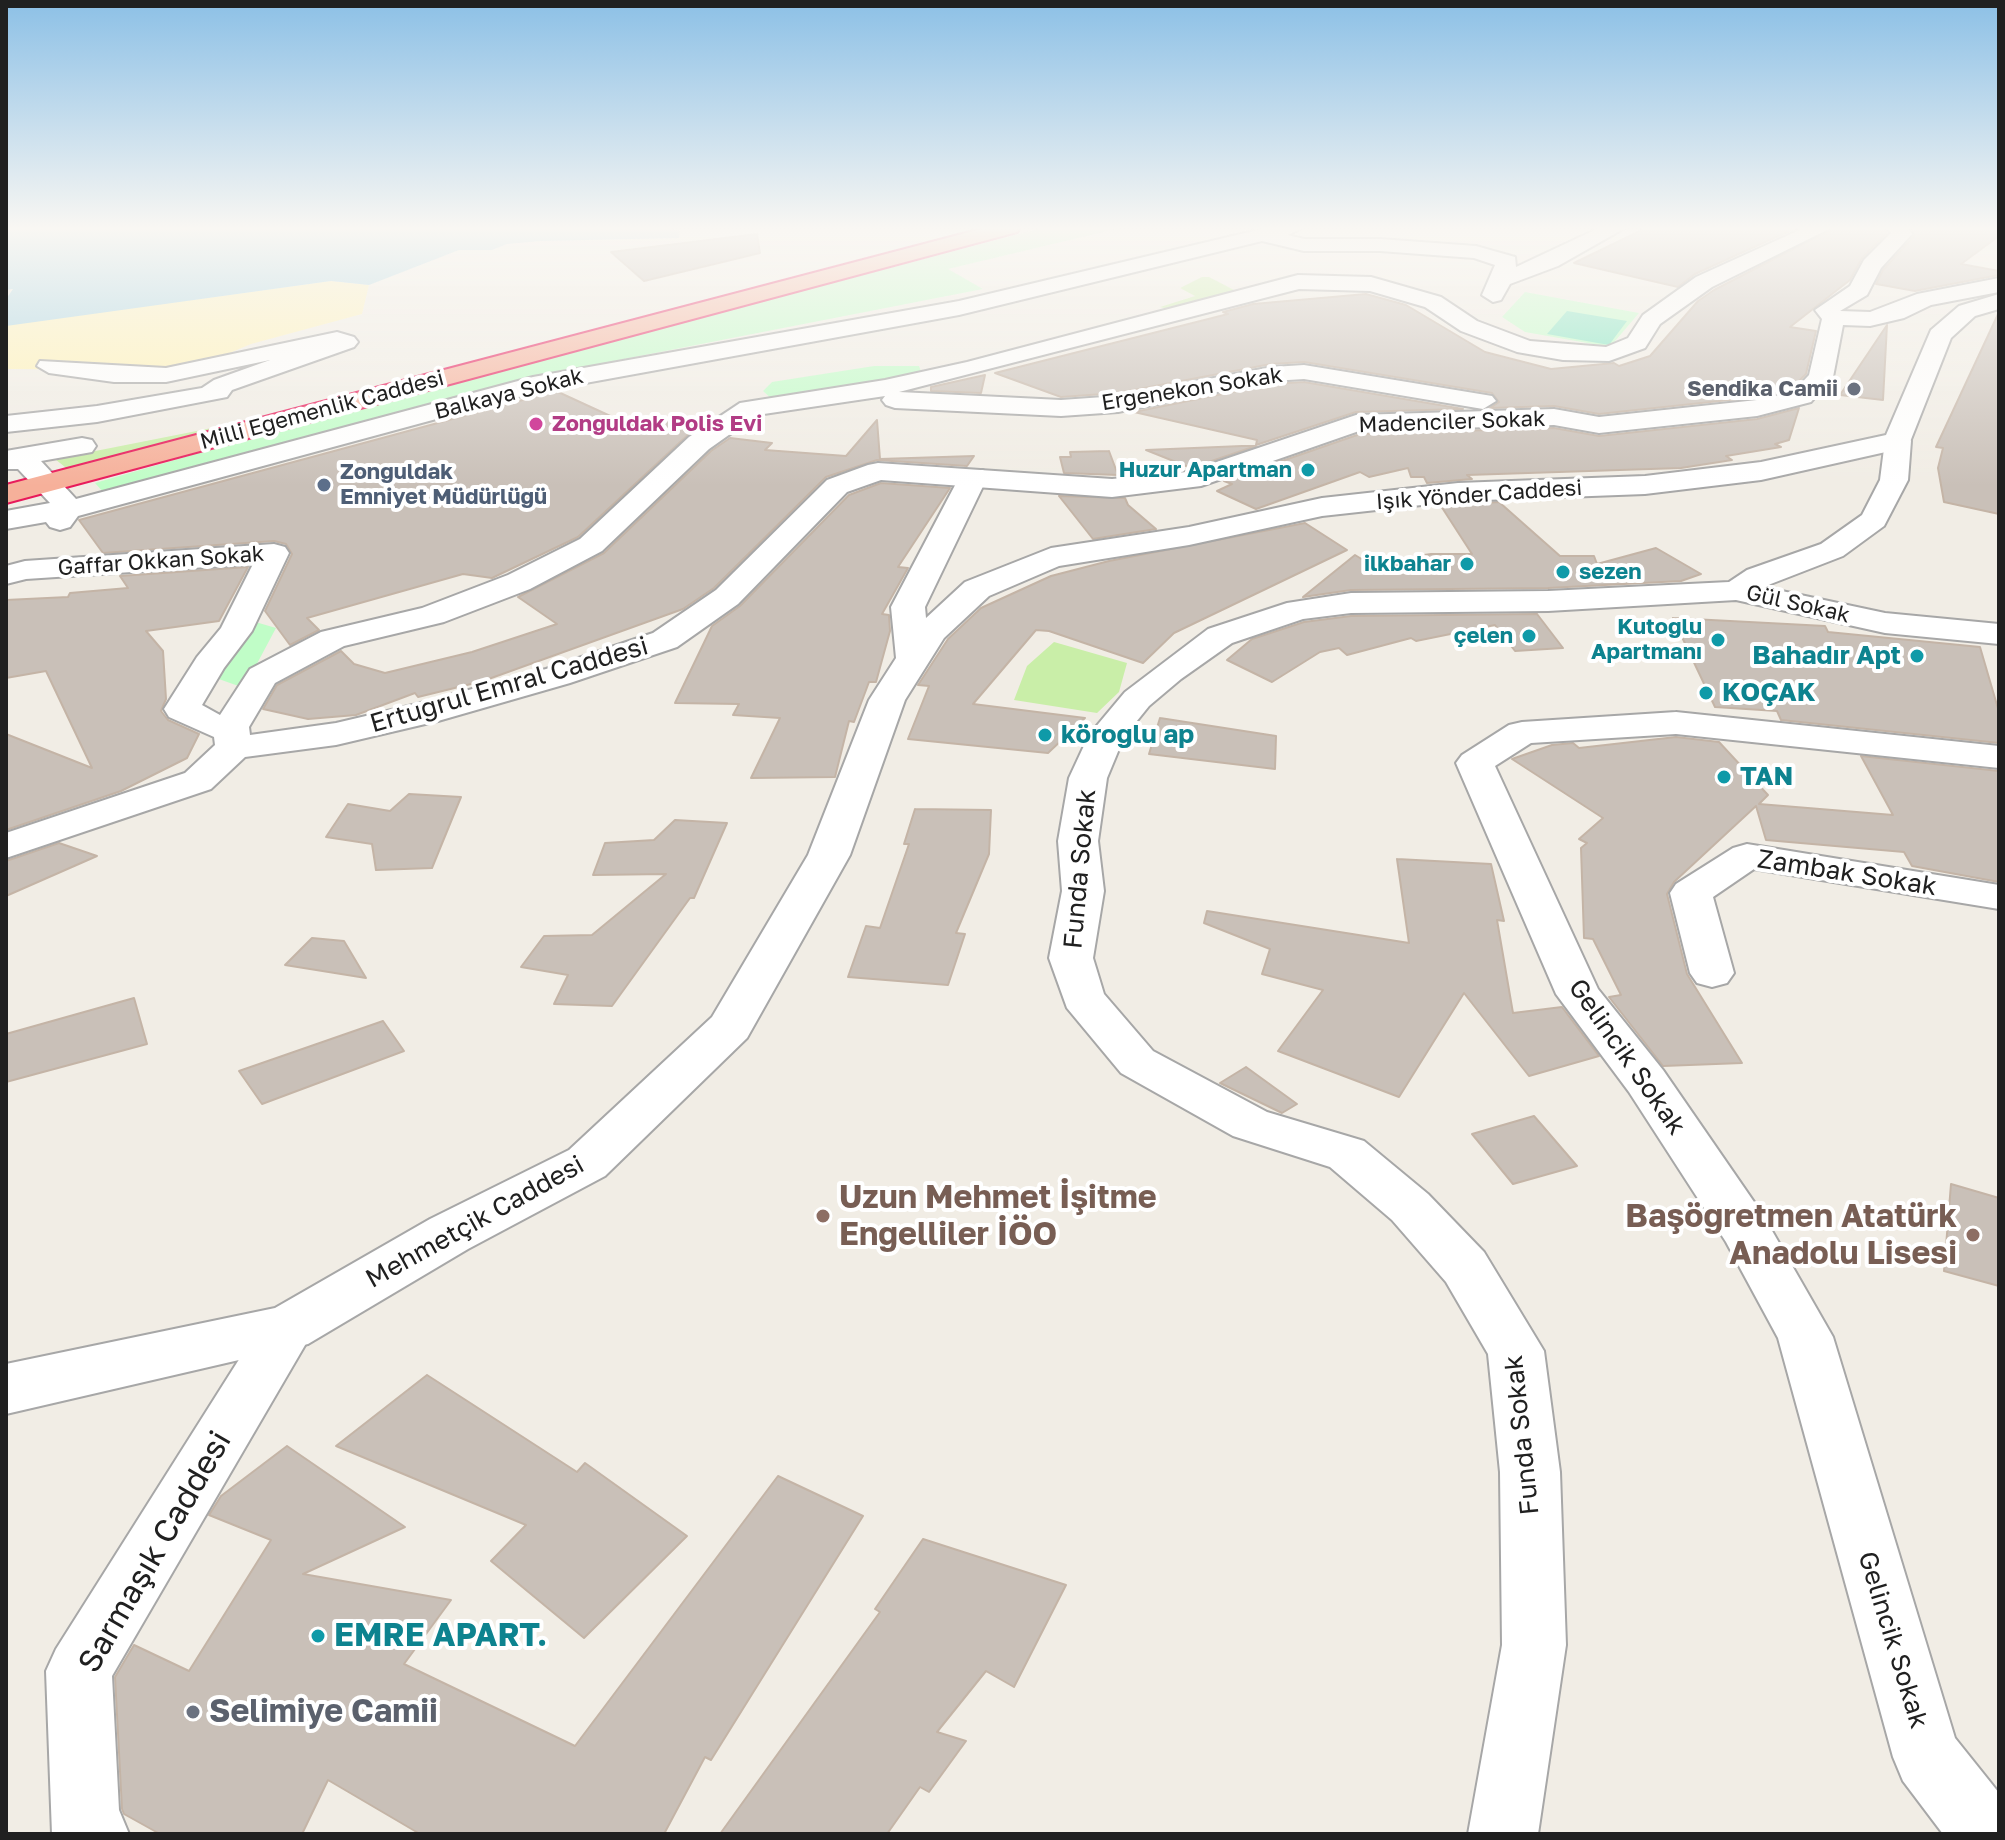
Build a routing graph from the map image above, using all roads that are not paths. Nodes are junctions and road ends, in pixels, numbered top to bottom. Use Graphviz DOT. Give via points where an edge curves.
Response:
graph roads {
  1 [pos="632,314"];
  2 [pos="686,314"];
  3 [pos="927,314"];
  4 [pos="1178,314"];
  5 [pos="1453,314"];
  6 [pos="1660,314"];
  7 [pos="1830,314"];
  8 [pos="1892,314"];
  9 [pos="1964,314"];
  10 [pos="1834,318"];
  11 [pos="49,366"];
  12 [pos="826,396"];
  13 [pos="1554,417"];
  14 [pos="6,424"];
  15 [pos="1898,441"];
  16 [pos="82,446"];
  17 [pos="11,462"];
  18 [pos="973,476"];
  19 [pos="47,483"];
  20 [pos="6,494"];
  21 [pos="67,507"];
  22 [pos="6,520"];
  23 [pos="6,536"];
  24 [pos="6,575"];
  25 [pos="1736,591"];
  26 [pos="1999,634"];
  27 [pos="914,658"];
  28 [pos="233,738"];
  29 [pos="1999,757"];
  30 [pos="6,846"];
  31 [pos="1999,897"];
  32 [pos="1712,973"];
  33 [pos="288,1328"];
  34 [pos="6,1389"];
  35 [pos="94,1834"];
  36 [pos="1503,1834"];
  37 [pos="1987,1834"];
  1 -- 16 [label="highway, Milli Egemenlik Caddesi" via="260,409"];
  2 -- 19 [label="highway, Milli Egemenlik Caddesi"];
  3 -- 21 [label="street, Balkaya Sokak" via="533,385 105,502"];
  4 -- 12 [label="street" via="970,369"];
  5 -- 6 [label="street" via="1469,326 1525,347 1609,354 1637,343"];
  7 -- 10 [label="street"];
  8 -- 10 [label="street"];
  9 -- 15 [label="street" via="1940,335"];
  10 -- 13 [label="street, Madenciler Sokak" via="1821,377 1802,397 1649,421 1599,425"];
  11 -- 14 [label="street" via="166,375 337,339 346,342 210,394"];
  12 -- 13 [label="street, Ergenekon Sokak" via="1061,408 1118,404 1304,372"];
  12 -- 28 [label="street" via="749,408 699,443 591,545 519,582 433,615 333,639 262,676"];
  13 -- 18 [label="street, Madenciler Sokak" via="1356,423 1191,480 1112,488"];
  15 -- 25 [label="street, Gül Sokak" via="1894,480 1874,520 1832,550 1758,577"];
  15 -- 27 [label="street, Işık Yönder Caddesi" via="1761,471 1645,485 1458,492 1322,507 1051,558 977,589 931,632"];
  16 -- 17 [label="street"];
  17 -- 19 [label="street"];
  18 -- 27 [label="street" via="908,607"];
  18 -- 28 [label="street, Ertuğrul Emral Caddesi" via="878,471 837,486 727,597 665,640 558,676 336,734"];
  19 -- 20 [label="highway, Milli Egemenlik Caddesi"];
  19 -- 21 [label="street"];
  21 -- 22 [label="street, Balkaya Sokak"];
  21 -- 23 [label="street" via="58,525"];
  24 -- 28 [label="street, Gaffar Okkan Sokak" via="274,553 236,631 182,709"];
  25 -- 26 [label="street, Gül Sokak" via="1885,623"];
  25 -- 36 [label="street, Funda Sokak" via="1548,601 1351,603 1298,610 1220,636 1169,672 1107,735 1088,778 1078,841 1083,891 1071,958 1083,998 1137,1062 1250,1124 1347,1154 1410,1207 1465,1267 1516,1351 1530,1472 1534,1645"];
  27 -- 33 [label="street, Mehmetçik Caddesi" via="887,700 829,855 730,1027 587,1163 449,1234"];
  28 -- 30 [label="street" via="198,781"];
  29 -- 37 [label="street, Gelincik Sokak" via="1676,723 1522,733 1475,763 1578,994 1646,1081 1745,1229 1805,1337 1927,1757"];
  31 -- 32 [label="street, Zambak Sokak" via="1747,856 1691,893"];
  33 -- 34 [label="street, Mehmetçik Caddesi"];
  33 -- 35 [label="street, Sarmaşık Caddesi" via="79,1671 85,1829"];
}
